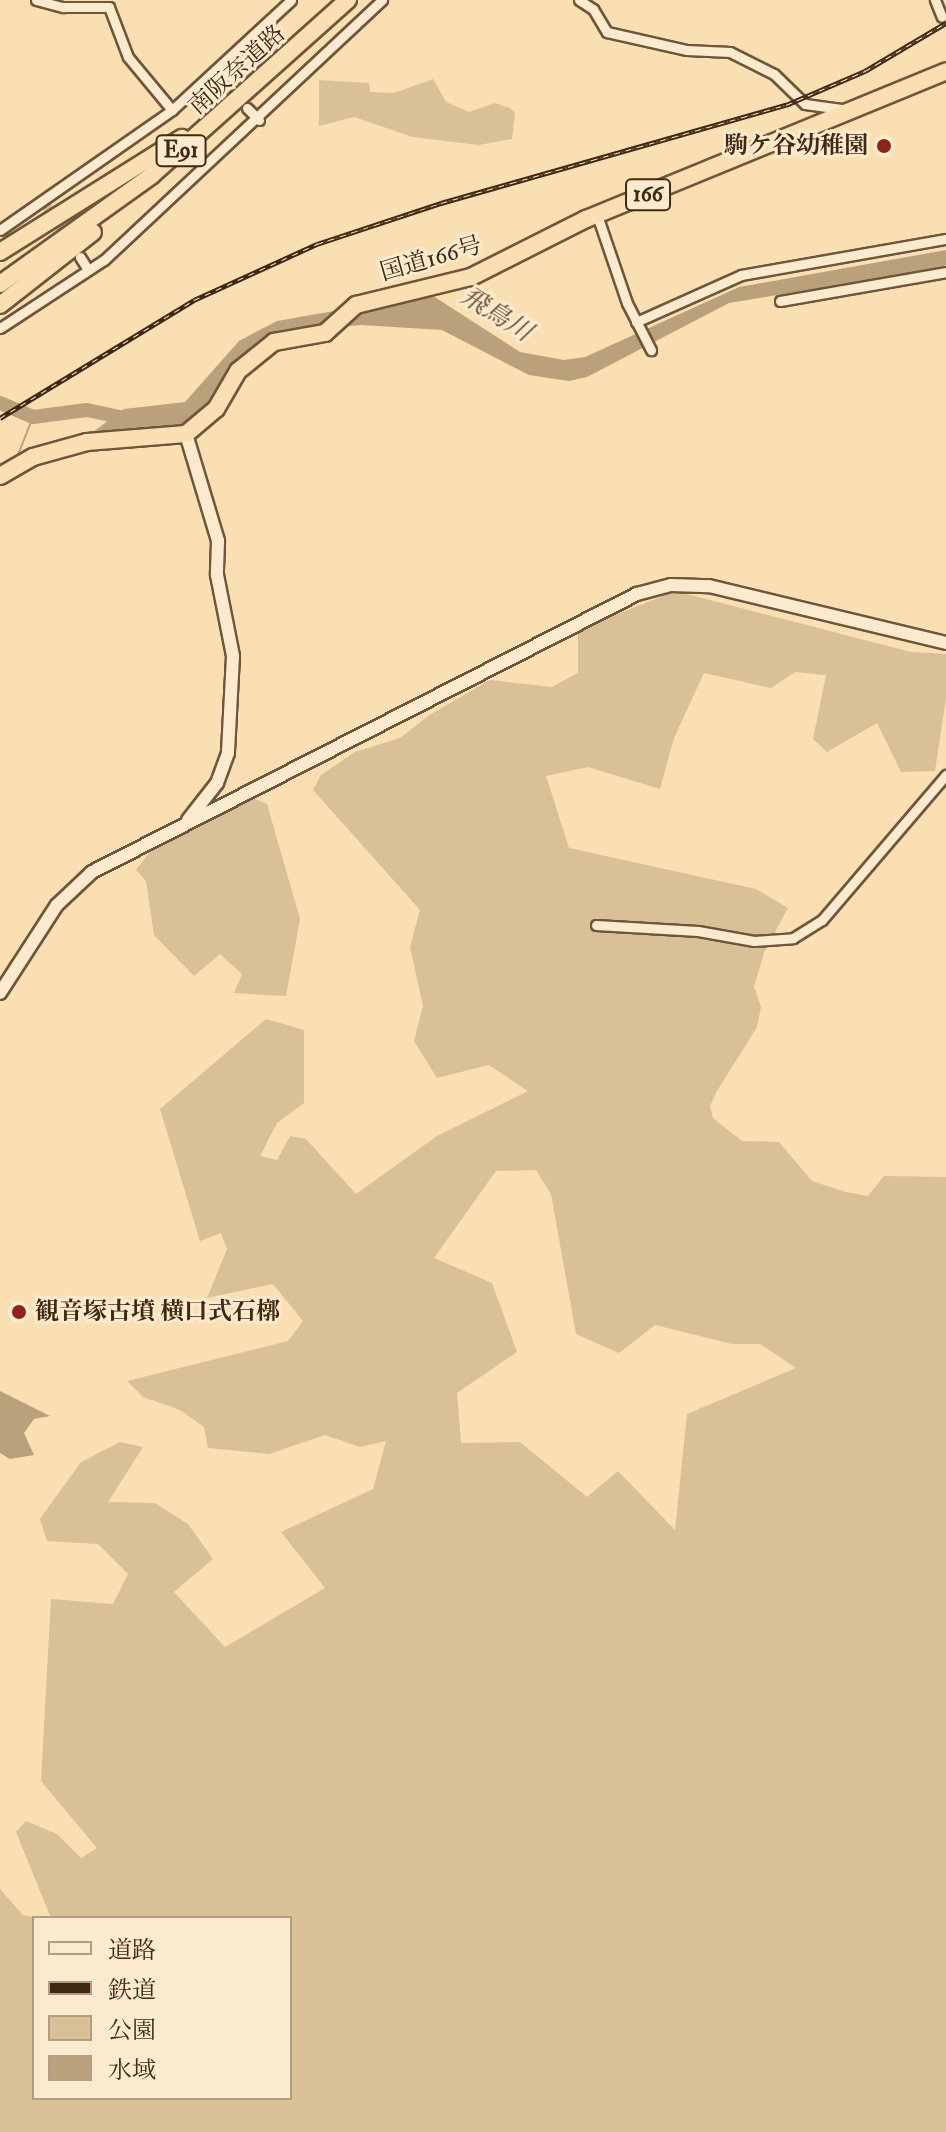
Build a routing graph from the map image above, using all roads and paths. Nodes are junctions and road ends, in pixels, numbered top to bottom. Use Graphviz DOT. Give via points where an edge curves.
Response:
graph roads {
  1 [pos="36,0"];
  2 [pos="291,0"];
  3 [pos="339,0"];
  4 [pos="348,0"];
  5 [pos="382,0"];
  6 [pos="579,0"];
  7 [pos="935,0"];
  8 [pos="942,17"];
  9 [pos="946,71"];
  10 [pos="247,108"];
  11 [pos="172,110"];
  12 [pos="852,112"];
  13 [pos="259,120"];
  14 [pos="212,121"];
  15 [pos="597,215"];
  16 [pos="0,230"];
  17 [pos="946,239"];
  18 [pos="0,252"];
  19 [pos="80,257"];
  20 [pos="88,270"];
  21 [pos="946,272"];
  22 [pos="0,282"];
  23 [pos="780,301"];
  24 [pos="0,305"];
  25 [pos="638,326"];
  26 [pos="0,328"];
  27 [pos="650,348"];
  28 [pos="186,434"];
  29 [pos="0,476"];
  30 [pos="946,643"];
  31 [pos="946,775"];
  32 [pos="185,825"];
  33 [pos="596,925"];
  34 [pos="0,993"];
  1 -- 11 [label="street" via="63,7 109,7 128,57"];
  2 -- 11 [label="street" via="219,76"];
  3 -- 14 [label="highway, 南阪奈道路 / E91"];
  4 -- 14 [label="highway, 南阪奈道路 / E91"];
  5 -- 13 [label="street"];
  6 -- 12 [label="street" via="593,9 607,32 687,50 730,52 774,74 805,104"];
  7 -- 8 [label="street"];
  9 -- 12 [label="highway, 国道166号 / 166"];
  10 -- 13 [label="street"];
  11 -- 16 [label="street"];
  12 -- 15 [label="highway, 国道166号 / 166" via="754,146"];
  13 -- 20 [label="street"];
  14 -- 18 [label="highway"];
  14 -- 22 [label="highway, 南阪奈道路 / E91"];
  14 -- 24 [label="highway" via="86,239"];
  15 -- 25 [label="street"];
  15 -- 28 [label="highway, 国道166号 / 166" via="471,277 347,310 333,328 274,342 254,354 216,409"];
  17 -- 25 [label="street" via="917,249 741,275"];
  19 -- 20 [label="street"];
  20 -- 26 [label="street"];
  21 -- 23 [label="street" via="905,284"];
  25 -- 27 [label="street"];
  28 -- 29 [label="highway" via="87,442 33,457"];
  28 -- 32 [label="street" via="218,541 217,575 233,656 224,769"];
  30 -- 32 [label="street" via="709,586 671,585 637,594"];
  31 -- 33 [label="street" via="822,920 793,938 754,941 698,931"];
  32 -- 34 [label="street" via="79,882 57,905"];
}
